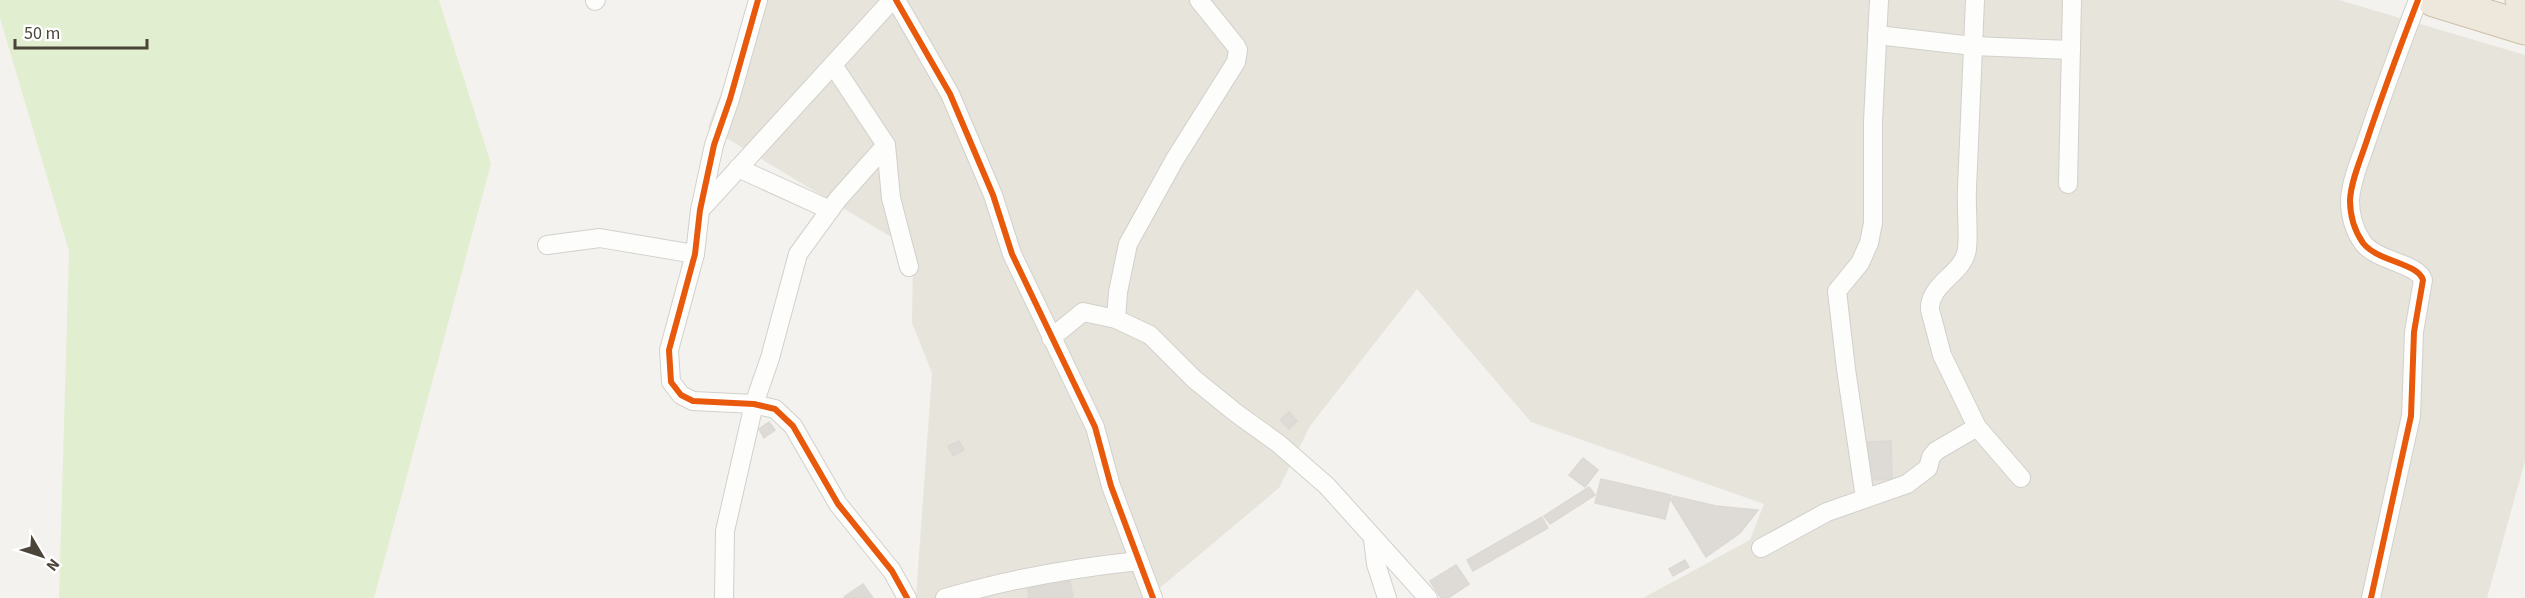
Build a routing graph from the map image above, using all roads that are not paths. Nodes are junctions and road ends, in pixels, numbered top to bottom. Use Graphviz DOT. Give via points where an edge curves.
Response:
graph roads {
  1 [pos="758,0"];
  2 [pos="894,0"];
  3 [pos="1199,0"];
  4 [pos="1879,0"];
  5 [pos="1975,0"];
  6 [pos="2072,0"];
  7 [pos="2418,0"];
  8 [pos="2434,0"];
  9 [pos="2525,28"];
  10 [pos="1877,35"];
  11 [pos="1973,46"];
  12 [pos="2071,50"];
  13 [pos="833,65"];
  14 [pos="886,145"];
  15 [pos="738,168"];
  16 [pos="2068,184"];
  17 [pos="700,210"];
  18 [pos="831,210"];
  19 [pos="547,245"];
  20 [pos="695,254"];
  21 [pos="909,267"];
  22 [pos="1116,319"];
  23 [pos="1051,338"];
  24 [pos="754,404"];
  25 [pos="1977,427"];
  26 [pos="2021,478"];
  27 [pos="1865,498"];
  28 [pos="1373,539"];
  29 [pos="1761,548"];
  30 [pos="1139,561"];
  31 [pos="724,598"];
  32 [pos="907,598"];
  33 [pos="945,598"];
  34 [pos="1153,598"];
  35 [pos="1387,598"];
  36 [pos="1428,598"];
  37 [pos="2371,598"];
  1 -- 17 [label="street" via="714,145"];
  2 -- 13 [label="street"];
  2 -- 23 [label="street" via="950,94 993,195 1012,254"];
  3 -- 22 [label="street" via="1236,46 1236,62 1128,244"];
  4 -- 10 [label="street"];
  5 -- 11 [label="street"];
  6 -- 12 [label="street"];
  7 -- 37 [label="street" via="2372,124 2350,198 2351,221 2364,244 2386,260 2416,270 2423,280 2414,332 2411,416"];
  8 -- 9 [label="highway"];
  10 -- 11 [label="street"];
  10 -- 27 [label="street" via="1873,223 1860,263 1837,291"];
  11 -- 12 [label="street"];
  11 -- 25 [label="street" via="1967,249 1965,259 1929,304 1942,355"];
  12 -- 16 [label="street"];
  13 -- 14 [label="street"];
  13 -- 15 [label="street"];
  14 -- 18 [label="street"];
  14 -- 21 [label="street" via="891,198"];
  15 -- 17 [label="street"];
  15 -- 18 [label="street"];
  17 -- 20 [label="street"];
  18 -- 24 [label="street" via="798,254"];
  19 -- 20 [label="street" via="600,238"];
  20 -- 24 [label="street" via="669,350 671,382 681,395 693,401"];
  22 -- 23 [label="street" via="1083,312"];
  22 -- 28 [label="street" via="1149,335 1194,379 1298,460 1328,486"];
  23 -- 30 [label="street" via="1095,427 1110,486"];
  24 -- 31 [label="street" via="725,531"];
  24 -- 32 [label="street" via="775,409 793,426 838,504 892,571"];
  25 -- 26 [label="street"];
  25 -- 27 [label="street" via="1936,451 1928,468 1907,484"];
  27 -- 29 [label="street"];
  28 -- 35 [label="street"];
  28 -- 36 [label="street"];
  30 -- 33 [label="street" via="1071,568"];
  30 -- 34 [label="street"];
}
